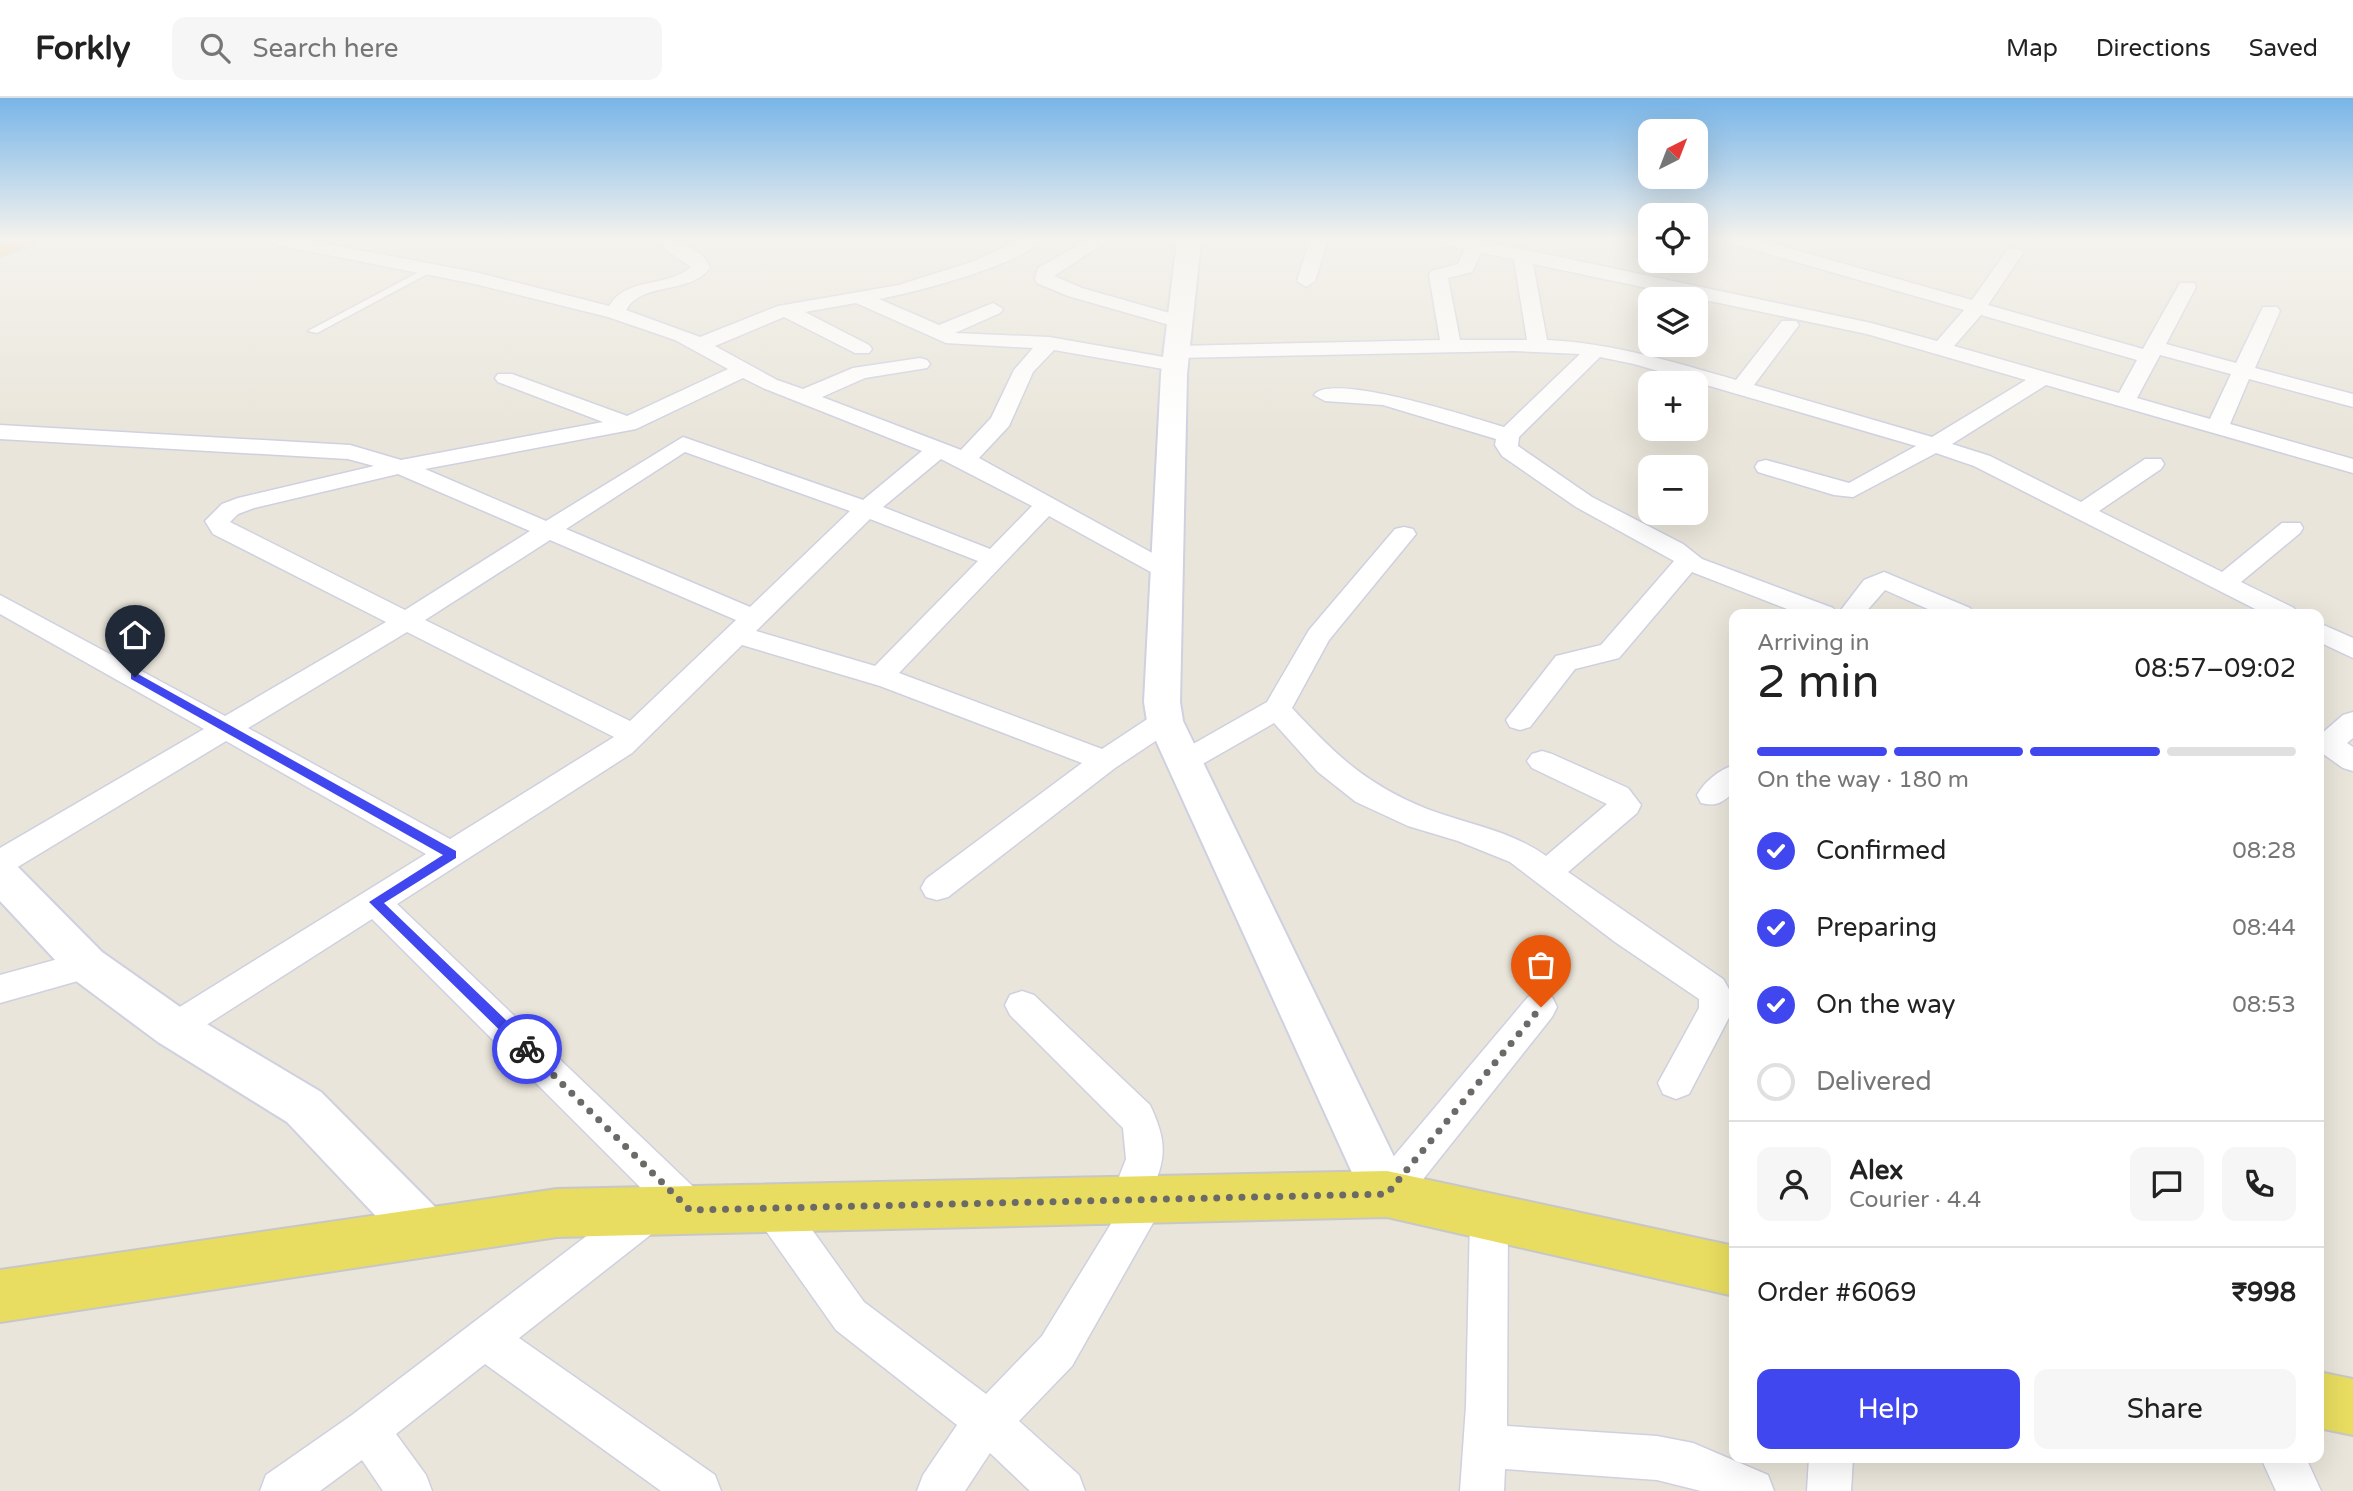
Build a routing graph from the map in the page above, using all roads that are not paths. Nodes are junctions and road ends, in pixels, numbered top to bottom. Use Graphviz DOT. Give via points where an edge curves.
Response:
graph roads {
  1 [pos="362,305"];
  2 [pos="580,305"];
  3 [pos="620,305"];
  4 [pos="813,305"];
  5 [pos="875,305"];
  6 [pos="1096,305"];
  7 [pos="1182,305"];
  8 [pos="1443,305"];
  9 [pos="1533,305"];
  10 [pos="1753,305"];
  11 [pos="1966,305"];
  12 [pos="1978,305"];
  13 [pos="2177,305"];
  14 [pos="1976,308"];
  15 [pos="993,309"];
  16 [pos="785,310"];
  17 [pos="2270,311"];
  18 [pos="615,313"];
  19 [pos="1789,325"];
  20 [pos="313,331"];
  21 [pos="938,333"];
  22 [pos="1049,343"];
  23 [pos="701,344"];
  24 [pos="1538,345"];
  25 [pos="1177,346"];
  26 [pos="1451,346"];
  27 [pos="862,349"];
  28 [pos="1596,349"];
  29 [pos="1941,349"];
  30 [pos="2151,352"];
  31 [pos="920,364"];
  32 [pos="744,369"];
  33 [pos="2244,371"];
  34 [pos="505,378"];
  35 [pos="1741,387"];
  36 [pos="2028,387"];
  37 [pos="1325,395"];
  38 [pos="803,397"];
  39 [pos="2353,401"];
  40 [pos="2124,403"];
  41 [pos="628,424"];
  42 [pos="2217,428"];
  43 [pos="0,432"];
  44 [pos="1508,435"];
  45 [pos="1935,444"];
  46 [pos="951,455"];
  47 [pos="2153,464"];
  48 [pos="2353,466"];
  49 [pos="400,467"];
  50 [pos="1766,467"];
  51 [pos="1048,503"];
  52 [pos="866,509"];
  53 [pos="2083,511"];
  54 [pos="2291,528"];
  55 [pos="547,530"];
  56 [pos="1404,534"];
  57 [pos="994,559"];
  58 [pos="1688,561"];
  59 [pos="1167,571"];
  60 [pos="2224,583"];
  61 [pos="0,603"];
  62 [pos="1811,609"];
  63 [pos="1855,609"];
  64 [pos="1950,609"];
  65 [pos="2275,609"];
  66 [pos="407,621"];
  67 [pos="745,626"];
  68 [pos="2324,634"];
  69 [pos="2353,649"];
  70 [pos="880,677"];
  71 [pos="1277,709"];
  72 [pos="1520,720"];
  73 [pos="1165,721"];
  74 [pos="2353,722"];
  75 [pos="229,729"];
  76 [pos="635,736"];
  77 [pos="1105,761"];
  78 [pos="1542,761"];
  79 [pos="2353,761"];
  80 [pos="1182,763"];
  81 [pos="1729,780"];
  82 [pos="1712,795"];
  83 [pos="452,855"];
  84 [pos="0,863"];
  85 [pos="1546,873"];
  86 [pos="0,874"];
  87 [pos="937,888"];
  88 [pos="375,902"];
  89 [pos="87,965"];
  90 [pos="0,989"];
  91 [pos="1022,1005"];
  92 [pos="1541,1007"];
  93 [pos="174,1028"];
  94 [pos="1676,1083"];
  95 [pos="1387,1194"];
  96 [pos="1138,1200"];
  97 [pos="773,1208"];
  98 [pos="670,1211"];
  99 [pos="1489,1216"];
  100 [pos="426,1233"];
  101 [pos="1729,1269"];
  102 [pos="0,1296"];
  103 [pos="485,1339"];
  104 [pos="2324,1401"];
  105 [pos="2353,1408"];
  106 [pos="988,1422"];
  107 [pos="368,1430"];
  108 [pos="1485,1446"];
  109 [pos="1831,1463"];
  110 [pos="2286,1463"];
  111 [pos="282,1491"];
  112 [pos="410,1491"];
  113 [pos="699,1491"];
  114 [pos="939,1491"];
  115 [pos="1063,1491"];
  116 [pos="1482,1491"];
  117 [pos="1752,1491"];
  118 [pos="1829,1491"];
  119 [pos="2300,1491"];
  1 -- 20 [label="lane"];
  2 -- 18 [label="street"];
  3 -- 18 [label="street"];
  4 -- 16 [label="street"];
  5 -- 21 [label="street"];
  6 -- 25 [label="street"];
  7 -- 25 [label="street"];
  8 -- 26 [label="street"];
  9 -- 24 [label="street"];
  10 -- 29 [label="street"];
  11 -- 14 [label="street"];
  12 -- 14 [label="street"];
  13 -- 30 [label="street"];
  14 -- 29 [label="street"];
  14 -- 30 [label="street"];
  15 -- 21 [label="street"];
  16 -- 23 [label="street"];
  16 -- 27 [label="street"];
  17 -- 33 [label="street"];
  18 -- 23 [label="street"];
  19 -- 35 [label="street"];
  21 -- 22 [label="street" via="967,342"];
  22 -- 25 [label="street"];
  22 -- 46 [label="street" via="1024,370 1001,421"];
  23 -- 32 [label="street"];
  24 -- 26 [label="street"];
  24 -- 28 [label="street"];
  25 -- 26 [label="street"];
  25 -- 59 [label="street"];
  28 -- 35 [label="street"];
  28 -- 44 [label="street"];
  29 -- 36 [label="street"];
  30 -- 33 [label="street"];
  30 -- 40 [label="street"];
  31 -- 38 [label="street" via="860,372"];
  32 -- 38 [label="street" via="759,380"];
  32 -- 41 [label="street"];
  33 -- 39 [label="street"];
  33 -- 42 [label="street"];
  34 -- 41 [label="street"];
  35 -- 45 [label="street"];
  36 -- 40 [label="street"];
  36 -- 45 [label="street"];
  37 -- 44 [label="street" via="1384,399"];
  38 -- 46 [label="street"];
  40 -- 42 [label="street"];
  41 -- 49 [label="street"];
  42 -- 48 [label="street"];
  43 -- 49 [label="street" via="308,448 350,452"];
  44 -- 58 [label="street" via="1510,451 1584,502"];
  45 -- 50 [label="street" via="1848,491"];
  45 -- 53 [label="street" via="1993,466"];
  46 -- 51 [label="street"];
  46 -- 52 [label="street"];
  47 -- 53 [label="street"];
  49 -- 55 [label="street"];
  49 -- 66 [label="street" via="246,503 217,521 222,529"];
  51 -- 57 [label="street"];
  51 -- 59 [label="street"];
  52 -- 55 [label="street" via="682,444"];
  52 -- 57 [label="street"];
  52 -- 67 [label="street"];
  53 -- 60 [label="street"];
  54 -- 60 [label="street"];
  55 -- 66 [label="street"];
  55 -- 67 [label="street"];
  56 -- 71 [label="street" via="1318,636"];
  57 -- 70 [label="street"];
  58 -- 62 [label="street"];
  58 -- 72 [label="street" via="1610,652 1566,663"];
  59 -- 73 [label="street"];
  60 -- 65 [label="street"];
  61 -- 75 [label="street"];
  63 -- 64 [label="street" via="1873,586 1884,580"];
  66 -- 75 [label="street"];
  66 -- 76 [label="street"];
  67 -- 70 [label="street"];
  67 -- 76 [label="street"];
  68 -- 69 [label="street"];
  70 -- 77 [label="street"];
  71 -- 80 [label="street"];
  71 -- 85 [label="street" via="1328,765 1367,794 1419,818 1507,847"];
  73 -- 77 [label="street"];
  73 -- 80 [label="street"];
  74 -- 79 [label="street" via="2330,742"];
  75 -- 83 [label="street"];
  75 -- 84 [label="street"];
  76 -- 83 [label="street"];
  77 -- 87 [label="street"];
  78 -- 85 [label="street" via="1617,796 1626,805"];
  80 -- 95 [label="street"];
  81 -- 82 [label="street"];
  83 -- 88 [label="street"];
  85 -- 94 [label="street" via="1711,989 1717,998 1716,1010"];
  86 -- 89 [label="street"];
  88 -- 93 [label="street"];
  88 -- 98 [label="street"];
  89 -- 90 [label="street"];
  89 -- 93 [label="street"];
  91 -- 96 [label="street" via="1137,1117 1147,1138"];
  92 -- 95 [label="street"];
  93 -- 100 [label="street" via="304,1107"];
  95 -- 96 [label="main road"];
  95 -- 99 [label="main road"];
  96 -- 97 [label="main road"];
  96 -- 106 [label="street" via="1057,1351"];
  97 -- 98 [label="main road"];
  97 -- 106 [label="street" via="850,1316"];
  98 -- 100 [label="main road" via="557,1213"];
  98 -- 103 [label="street"];
  99 -- 101 [label="main road"];
  99 -- 108 [label="street"];
  100 -- 102 [label="main road"];
  103 -- 107 [label="street"];
  103 -- 113 [label="street"];
  104 -- 105 [label="main road"];
  106 -- 114 [label="street"];
  106 -- 115 [label="street"];
  107 -- 111 [label="street"];
  107 -- 112 [label="street"];
  108 -- 116 [label="street"];
  108 -- 117 [label="street" via="1657,1458 1693,1465"];
  109 -- 118 [label="street"];
  110 -- 119 [label="street"];
}
